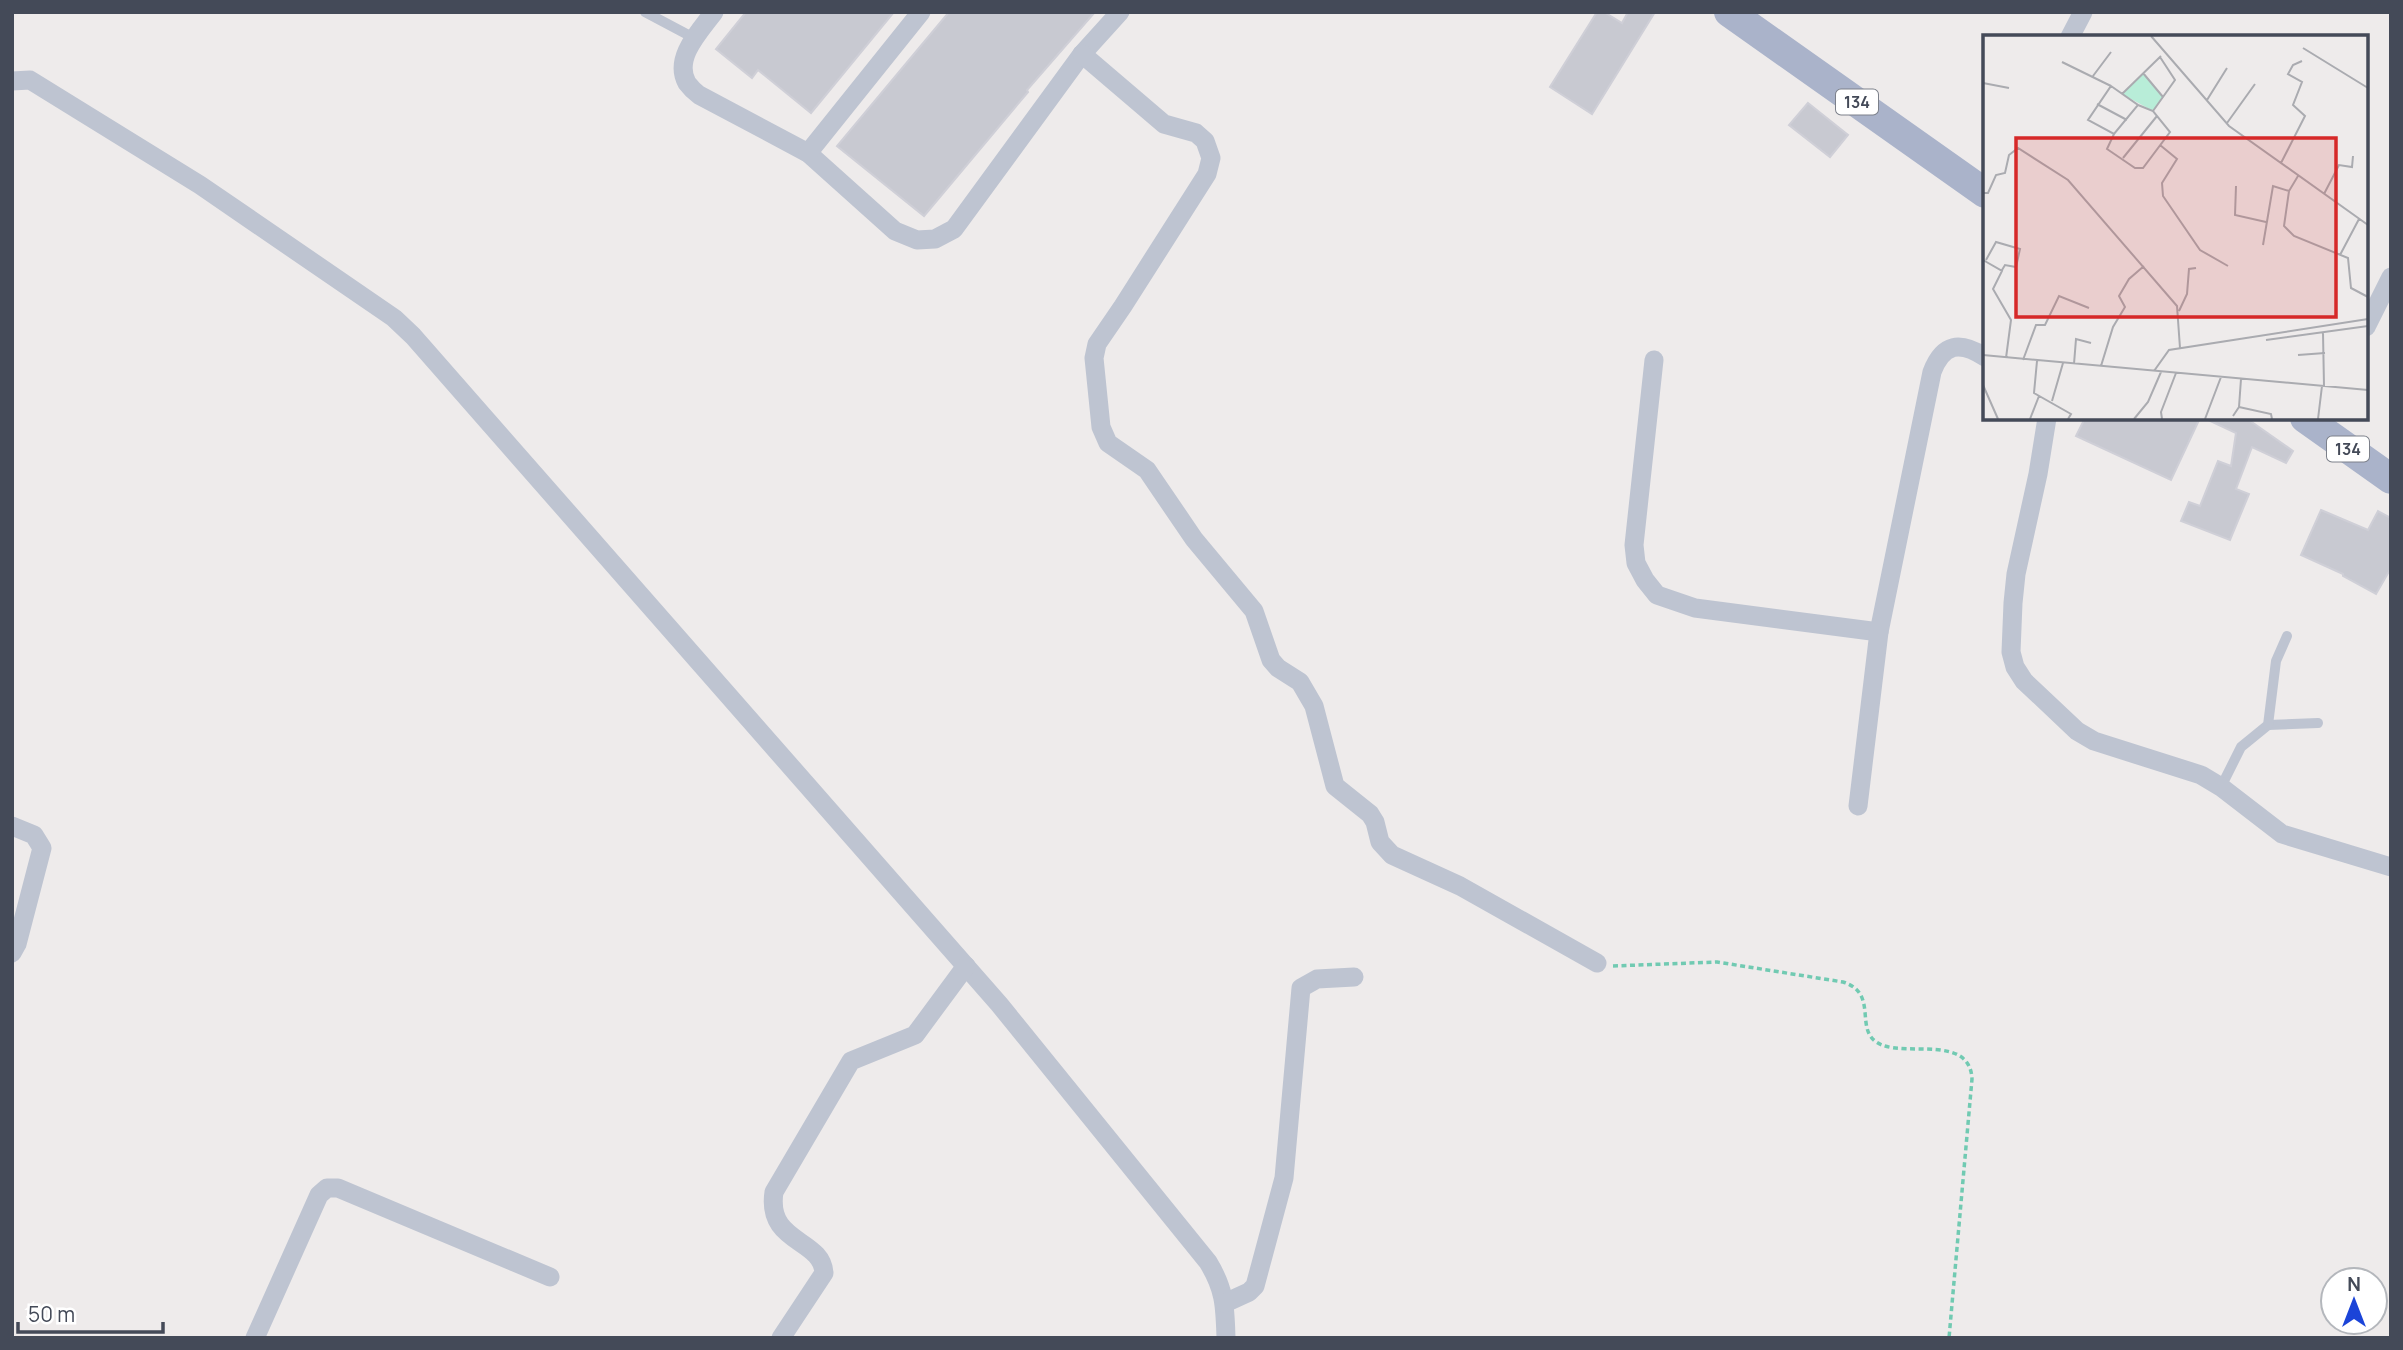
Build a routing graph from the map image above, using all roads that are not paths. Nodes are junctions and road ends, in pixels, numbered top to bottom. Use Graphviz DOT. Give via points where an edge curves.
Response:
graph roads {
  1 [pos="645,12"];
  2 [pos="714,12"];
  3 [pos="921,12"];
  4 [pos="1120,12"];
  5 [pos="1729,12"];
  6 [pos="2082,12"];
  7 [pos="2071,35"];
  8 [pos="694,38"];
  9 [pos="1082,54"];
  10 [pos="12,80"];
  11 [pos="808,153"];
  12 [pos="1983,191"];
  13 [pos="2391,277"];
  14 [pos="2368,323"];
  15 [pos="1983,356"];
  16 [pos="1654,360"];
  17 [pos="2047,420"];
  18 [pos="2314,421"];
  19 [pos="2391,479"];
  20 [pos="1879,632"];
  21 [pos="2287,636"];
  22 [pos="2318,723"];
  23 [pos="2268,725"];
  24 [pos="2221,787"];
  25 [pos="1858,806"];
  26 [pos="12,826"];
  27 [pos="2391,867"];
  28 [pos="12,953"];
  29 [pos="1597,963"];
  30 [pos="966,966"];
  31 [pos="1354,977"];
  32 [pos="550,1277"];
  33 [pos="1224,1303"];
  34 [pos="255,1338"];
  35 [pos="781,1338"];
  36 [pos="1226,1338"];
  1 -- 8 [label="lane"];
  2 -- 8 [label="street"];
  3 -- 11 [label="street"];
  4 -- 9 [label="street"];
  5 -- 12 [label="main road, 134"];
  6 -- 7 [label="street"];
  8 -- 11 [label="street" via="682,60 686,82 699,95"];
  9 -- 11 [label="street" via="954,229 935,239 917,240 895,231"];
  9 -- 29 [label="street" via="1164,124 1196,133 1208,145 1211,158 1207,174 1097,344 1094,358 1105,438 1147,470 1194,539 1256,614 1271,660 1300,682 1314,706 1335,786 1370,814 1383,847"];
  10 -- 30 [label="street" via="30,80 200,185 394,318"];
  13 -- 14 [label="street"];
  15 -- 20 [label="street" via="1956,346 1935,363"];
  16 -- 20 [label="street" via="1634,545 1636,563 1657,595 1695,608"];
  17 -- 24 [label="street" via="2016,574 2011,652 2015,667 2077,731 2094,741 2201,775"];
  18 -- 19 [label="main road, 134"];
  20 -- 25 [label="street"];
  21 -- 23 [label="lane" via="2276,661"];
  22 -- 23 [label="lane"];
  23 -- 24 [label="lane" via="2244,744"];
  24 -- 27 [label="street" via="2282,834"];
  26 -- 28 [label="street" via="34,835 41,848"];
  30 -- 33 [label="street" via="1208,1262"];
  30 -- 35 [label="street" via="915,1035 851,1061 774,1192 774,1216 781,1228 824,1265 824,1273"];
  31 -- 33 [label="street" via="1317,979 1301,988 1284,1178 1255,1286"];
  32 -- 34 [label="street" via="338,1188 327,1188 319,1195"];
  33 -- 36 [label="street"];
}
